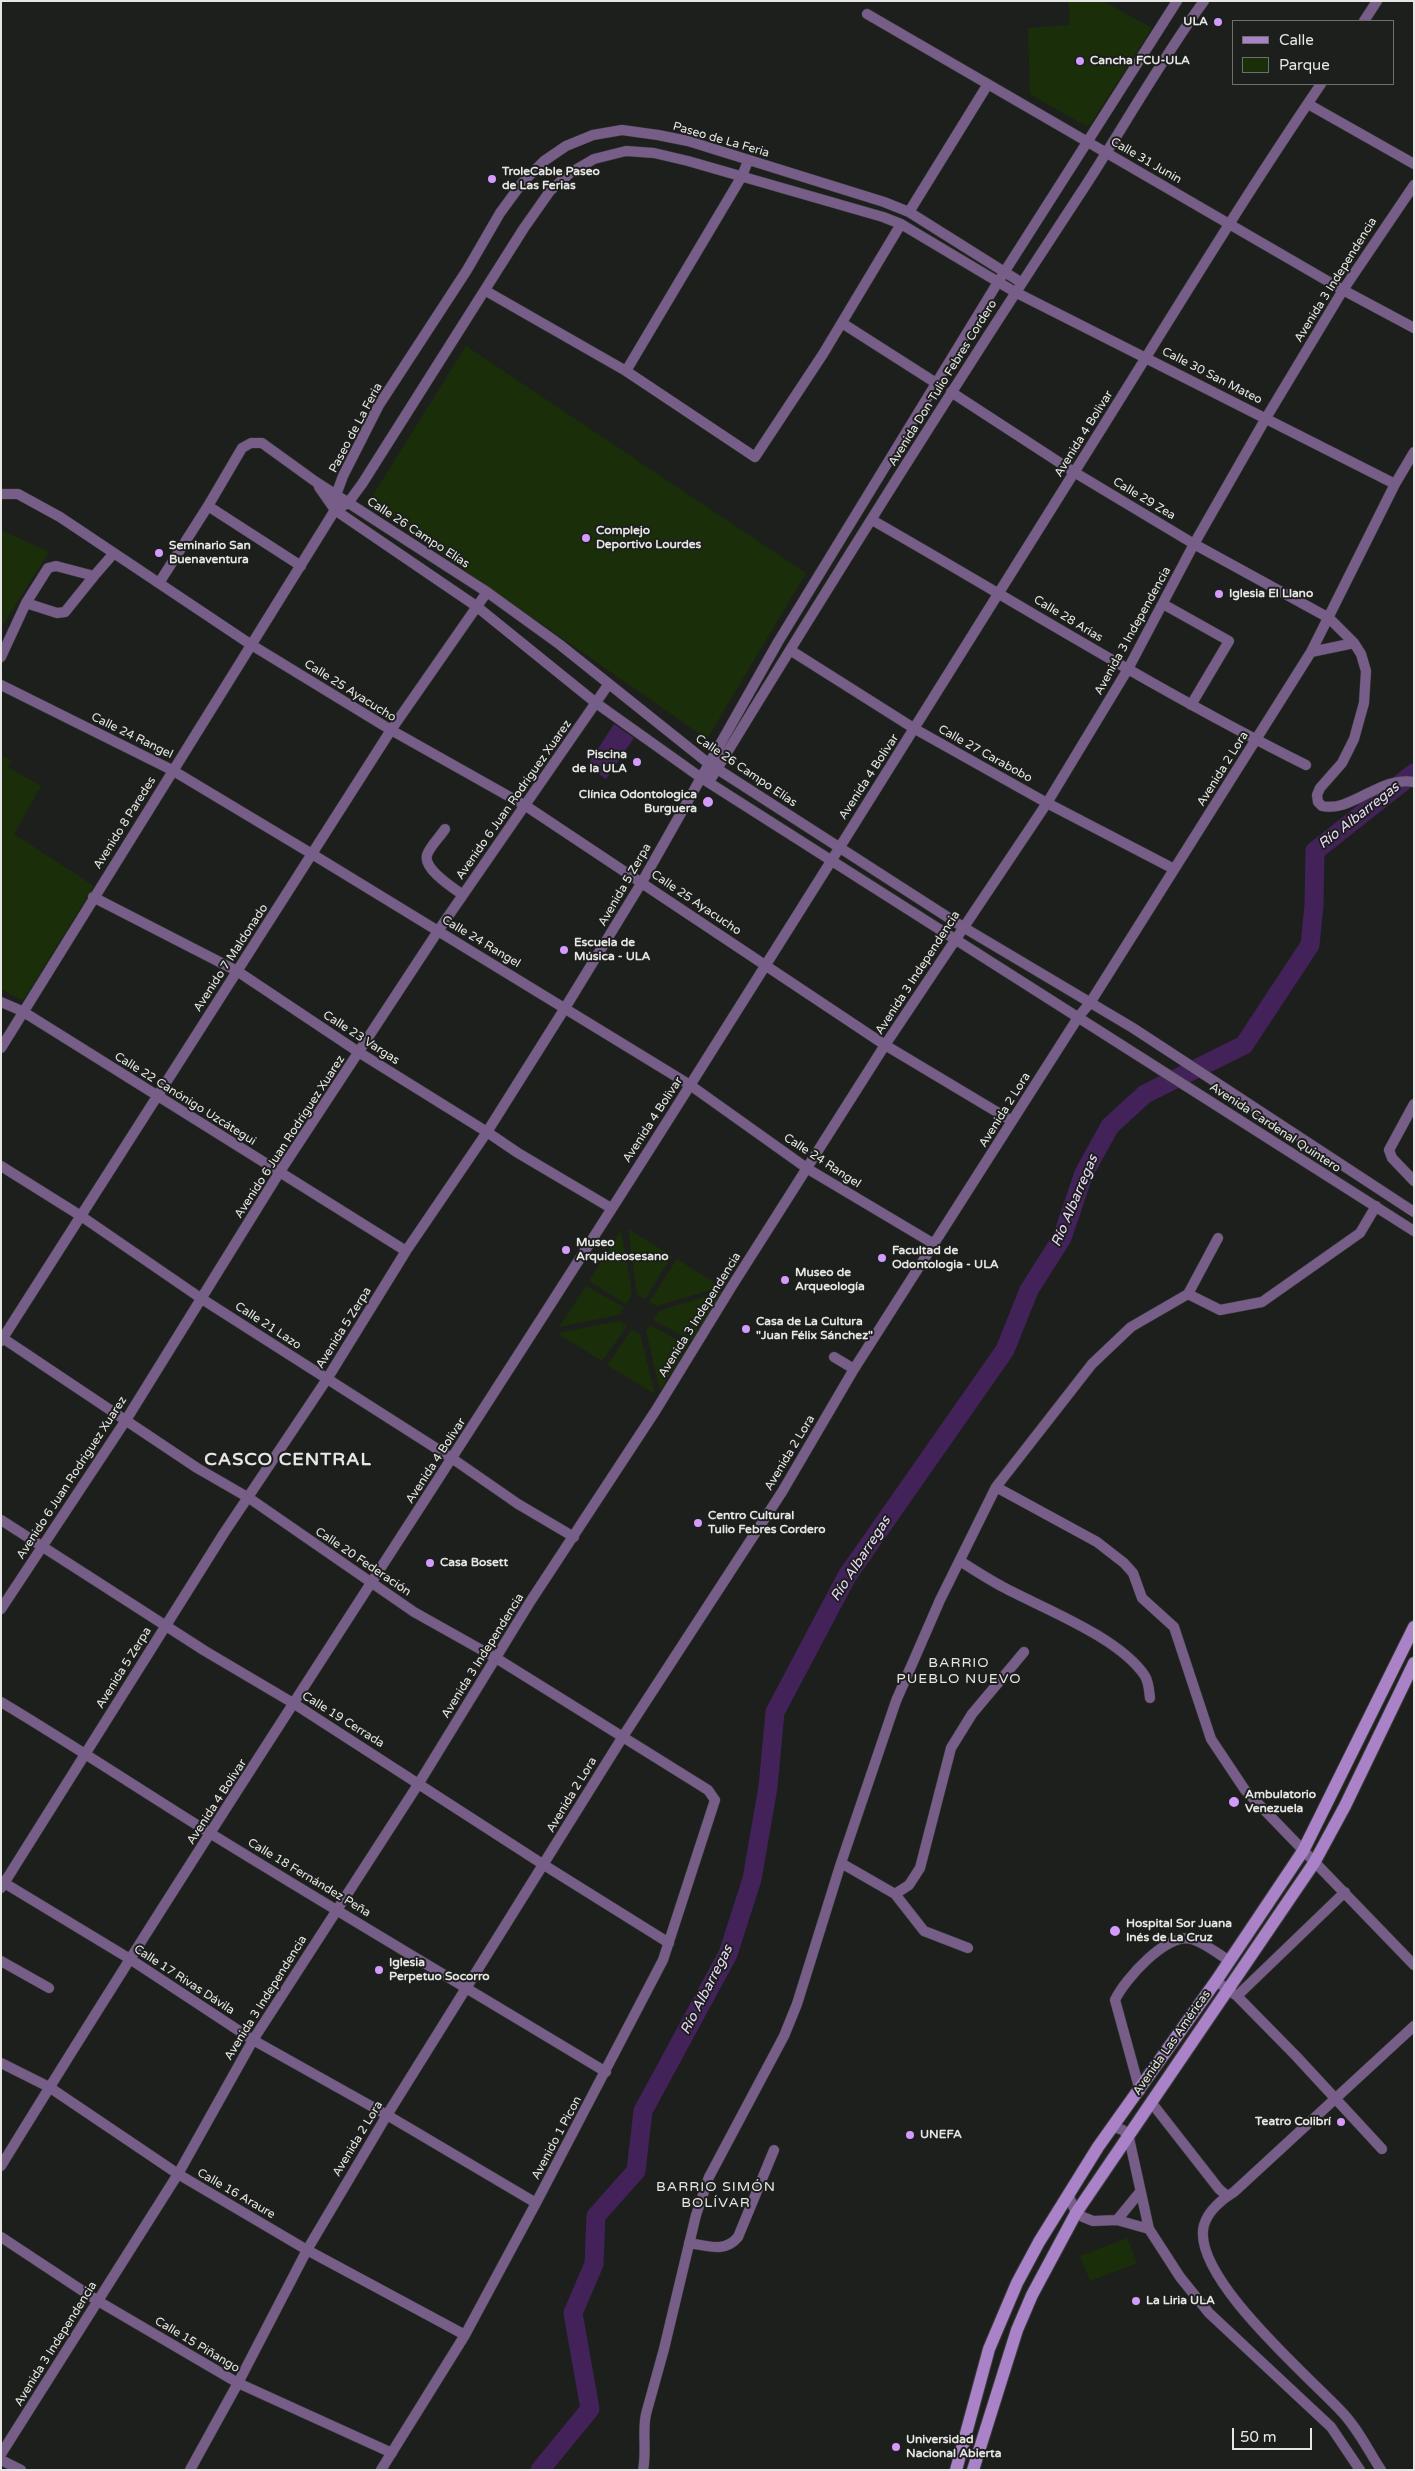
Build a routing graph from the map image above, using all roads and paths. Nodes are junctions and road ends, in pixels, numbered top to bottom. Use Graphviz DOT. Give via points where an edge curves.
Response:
graph roads {
  1 [pos="1177,1"];
  2 [pos="1204,1"];
  3 [pos="1377,1"];
  4 [pos="867,14"];
  5 [pos="1365,20"];
  6 [pos="988,84"];
  7 [pos="1320,85"];
  8 [pos="1308,104"];
  9 [pos="1088,142"];
  10 [pos="1108,152"];
  11 [pos="748,161"];
  12 [pos="1414,164"];
  13 [pos="742,176"];
  14 [pos="1414,185"];
  15 [pos="909,212"];
  16 [pos="901,224"];
  17 [pos="1228,224"];
  18 [pos="1005,273"];
  19 [pos="998,282"];
  20 [pos="1019,287"];
  21 [pos="1343,290"];
  22 [pos="486,291"];
  23 [pos="842,323"];
  24 [pos="1414,328"];
  25 [pos="1147,356"];
  26 [pos="626,371"];
  27 [pos="936,383"];
  28 [pos="951,392"];
  29 [pos="1266,418"];
  30 [pos="1414,452"];
  31 [pos="1074,472"];
  32 [pos="316,482"];
  33 [pos="1396,484"];
  34 [pos="1,494"];
  35 [pos="336,495"];
  36 [pos="348,503"];
  37 [pos="208,506"];
  38 [pos="335,510"];
  39 [pos="872,520"];
  40 [pos="1194,544"];
  41 [pos="114,553"];
  42 [pos="301,566"];
  43 [pos="94,576"];
  44 [pos="159,583"];
  45 [pos="487,592"];
  46 [pos="999,592"];
  47 [pos="26,603"];
  48 [pos="1163,604"];
  49 [pos="476,606"];
  50 [pos="1329,618"];
  51 [pos="1354,643"];
  52 [pos="250,644"];
  53 [pos="790,650"];
  54 [pos="1311,652"];
  55 [pos="1,657"];
  56 [pos="1128,669"];
  57 [pos="1,685"];
  58 [pos="608,685"];
  59 [pos="596,702"];
  60 [pos="1191,704"];
  61 [pos="915,729"];
  62 [pos="391,730"];
  63 [pos="1256,740"];
  64 [pos="1306,765"];
  65 [pos="712,766"];
  66 [pos="172,770"];
  67 [pos="705,779"];
  68 [pos="1414,782"];
  69 [pos="1047,803"];
  70 [pos="526,806"];
  71 [pos="445,829"];
  72 [pos="838,846"];
  73 [pos="312,854"];
  74 [pos="831,860"];
  75 [pos="1174,869"];
  76 [pos="642,882"];
  77 [pos="463,895"];
  78 [pos="93,897"];
  79 [pos="963,927"];
  80 [pos="438,931"];
  81 [pos="956,939"];
  82 [pos="765,966"];
  83 [pos="237,971"];
  84 [pos="1,1002"];
  85 [pos="1090,1003"];
  86 [pos="565,1008"];
  87 [pos="22,1011"];
  88 [pos="1079,1016"];
  89 [pos="1133,1028"];
  90 [pos="886,1045"];
  91 [pos="1,1048"];
  92 [pos="360,1053"];
  93 [pos="690,1086"];
  94 [pos="156,1095"];
  95 [pos="1414,1104"];
  96 [pos="1012,1122"];
  97 [pos="487,1132"];
  98 [pos="1,1166"];
  99 [pos="808,1169"];
  100 [pos="279,1173"];
  101 [pos="1414,1181"];
  102 [pos="1376,1206"];
  103 [pos="612,1208"];
  104 [pos="1414,1212"];
  105 [pos="81,1216"];
  106 [pos="1414,1231"];
  107 [pos="1218,1238"];
  108 [pos="934,1244"];
  109 [pos="406,1251"];
  110 [pos="1188,1294"];
  111 [pos="202,1299"];
  112 [pos="2,1339"];
  113 [pos="834,1357"];
  114 [pos="854,1369"];
  115 [pos="326,1379"];
  116 [pos="126,1420"];
  117 [pos="453,1459"];
  118 [pos="996,1487"];
  119 [pos="249,1498"];
  120 [pos="1,1520"];
  121 [pos="574,1537"];
  122 [pos="42,1545"];
  123 [pos="960,1562"];
  124 [pos="371,1583"];
  125 [pos="1,1609"];
  126 [pos="166,1626"];
  127 [pos="1414,1626"];
  128 [pos="1024,1652"];
  129 [pos="496,1658"];
  130 [pos="1414,1664"];
  131 [pos="1150,1698"];
  132 [pos="1,1702"];
  133 [pos="293,1703"];
  134 [pos="622,1738"];
  135 [pos="85,1752"];
  136 [pos="419,1783"];
  137 [pos="714,1800"];
  138 [pos="211,1834"];
  139 [pos="1303,1851"];
  140 [pos="841,1863"];
  141 [pos="1314,1863"];
  142 [pos="544,1865"];
  143 [pos="2,1884"];
  144 [pos="1346,1892"];
  145 [pos="895,1894"];
  146 [pos="336,1910"];
  147 [pos="669,1943"];
  148 [pos="968,1948"];
  149 [pos="130,1959"];
  150 [pos="1228,1960"];
  151 [pos="1,1962"];
  152 [pos="1414,1965"];
  153 [pos="1216,1981"];
  154 [pos="49,1988"];
  155 [pos="466,1988"];
  156 [pos="1232,1992"];
  157 [pos="1414,2026"];
  158 [pos="253,2040"];
  159 [pos="1,2062"];
  160 [pos="606,2072"];
  161 [pos="50,2087"];
  162 [pos="1140,2091"];
  163 [pos="1336,2098"];
  164 [pos="1152,2102"];
  165 [pos="387,2115"];
  166 [pos="1113,2127"];
  167 [pos="1129,2138"];
  168 [pos="1382,2149"];
  169 [pos="774,2150"];
  170 [pos="1,2166"];
  171 [pos="178,2174"];
  172 [pos="1140,2192"];
  173 [pos="1068,2194"];
  174 [pos="1226,2195"];
  175 [pos="536,2203"];
  176 [pos="1076,2213"];
  177 [pos="1117,2220"];
  178 [pos="1149,2230"];
  179 [pos="1,2237"];
  180 [pos="690,2243"];
  181 [pos="307,2250"];
  182 [pos="98,2300"];
  183 [pos="465,2334"];
  184 [pos="238,2383"];
  185 [pos="392,2453"];
  186 [pos="1,2454"];
  187 [pos="1,2460"];
  188 [pos="21,2470"];
  189 [pos="190,2470"];
  190 [pos="381,2470"];
  191 [pos="643,2470"];
  192 [pos="956,2470"];
  193 [pos="973,2470"];
  194 [pos="1360,2470"];
  195 [pos="1381,2470"];
  1 -- 9 [label="street, Avenida Don Tulio Febres Cordero"];
  2 -- 10 [label="street, Avenida Don Tulio Febres Cordero"];
  3 -- 5 [label="street"];
  4 -- 6 [label="street, Calle 31 Junin"];
  6 -- 9 [label="street, Calle 31 Junin"];
  6 -- 15 [label="street"];
  7 -- 8 [label="street, Avenida 4 Bolivar"];
  8 -- 12 [label="street"];
  8 -- 17 [label="street, Avenida 4 Bolivar"];
  9 -- 10 [label="street, Calle 31 Junin"];
  9 -- 18 [label="street, Avenida Don Tulio Febres Cordero"];
  10 -- 17 [label="street, Calle 31 Junin"];
  10 -- 20 [label="street, Avenida Don Tulio Febres Cordero"];
  11 -- 13 [label="street"];
  11 -- 15 [label="street, Paseo de La Feria"];
  11 -- 35 [label="street, Paseo de La Feria" via="688,141 622,130 593,135 566,146 544,161 522,183 500,213 468,270 380,405"];
  13 -- 16 [label="street"];
  13 -- 22 [label="street" via="654,153 626,151 594,159 570,173 550,191"];
  13 -- 26 [label="street"];
  14 -- 21 [label="street, Avenida 3 Independencia"];
  15 -- 18 [label="street, Paseo de La Feria"];
  16 -- 19 [label="street"];
  16 -- 23 [label="street"];
  17 -- 21 [label="street, Calle 31 Junin"];
  17 -- 25 [label="street, Avenida 4 Bolivar"];
  18 -- 19 [label="street, Avenida Don Tulio Febres Cordero"];
  18 -- 20 [label="street, Paseo de La Feria"];
  19 -- 20 [label="street"];
  19 -- 27 [label="street, Avenida Don Tulio Febres Cordero"];
  20 -- 25 [label="street, Calle 30 San Mateo"];
  20 -- 28 [label="street, Avenida Don Tulio Febres Cordero"];
  21 -- 24 [label="street, Calle 31 Junin"];
  21 -- 29 [label="street, Avenida 3 Independencia"];
  22 -- 26 [label="street"];
  22 -- 36 [label="street"];
  23 -- 26 [label="street" via="755,456"];
  23 -- 27 [label="street"];
  25 -- 29 [label="street, Calle 30 San Mateo"];
  25 -- 31 [label="street, Avenida 4 Bolivar"];
  27 -- 65 [label="street, Avenida Don Tulio Febres Cordero" via="778,642"];
  28 -- 31 [label="street, Calle 29 Zea"];
  28 -- 39 [label="street, Avenida Don Tulio Febres Cordero"];
  29 -- 33 [label="street, Calle 30 San Mateo"];
  29 -- 40 [label="street, Avenida 3 Independencia"];
  30 -- 33 [label="street, Avenida 2 Lora"];
  31 -- 40 [label="street, Calle 29 Zea"];
  31 -- 46 [label="street, Avenida 4 Bolivar"];
  32 -- 35 [label="street, Calle 26 Campo Elías"];
  32 -- 37 [label="street, Calle 26 Campo Elías" via="262,443 251,443 242,448"];
  32 -- 38 [label="street"];
  33 -- 50 [label="street, Avenida 2 Lora"];
  34 -- 41 [label="street, Calle 25 Ayacucho" via="18,494"];
  35 -- 36 [label="street, Calle 26 Campo Elías"];
  35 -- 38 [label="street, Paseo de La Feria"];
  36 -- 38 [label="street"];
  36 -- 45 [label="street, Calle 26 Campo Elías"];
  37 -- 42 [label="street"];
  37 -- 44 [label="street, Calle 26 Campo Elías"];
  38 -- 42 [label="street, Avenido 8 Paredes"];
  38 -- 49 [label="street"];
  39 -- 46 [label="street, Calle 28 Arias"];
  39 -- 53 [label="street, Avenida Don Tulio Febres Cordero"];
  40 -- 48 [label="street, Avenida 3 Independencia"];
  40 -- 50 [label="street, Calle 29 Zea"];
  41 -- 43 [label="street"];
  41 -- 44 [label="street, Calle 25 Ayacucho"];
  42 -- 52 [label="street, Avenido 8 Paredes"];
  43 -- 47 [label="street" via="65,612 57,613"];
  43 -- 47 [label="street" via="50,566"];
  44 -- 52 [label="street, Calle 25 Ayacucho"];
  45 -- 49 [label="street, Avenido 7 Maldonado"];
  45 -- 58 [label="street, Calle 26 Campo Elías" via="559,644"];
  46 -- 56 [label="street, Calle 28 Arias"];
  46 -- 61 [label="street, Avenida 4 Bolivar"];
  47 -- 55 [label="street"];
  48 -- 56 [label="street, Avenida 3 Independencia"];
  48 -- 60 [label="street" via="1229,641"];
  49 -- 59 [label="street"];
  49 -- 62 [label="street, Avenido 7 Maldonado"];
  50 -- 51 [label="street, Calle 29 Zea"];
  50 -- 54 [label="street, Avenida 2 Lora"];
  51 -- 54 [label="street"];
  51 -- 68 [label="street" via="1366,671 1364,703 1354,739 1342,763 1320,788 1318,802 1329,808 1393,782"];
  52 -- 62 [label="street, Calle 25 Ayacucho"];
  52 -- 66 [label="street, Avenido 8 Paredes"];
  53 -- 61 [label="street, Calle 27 Carabobo"];
  53 -- 65 [label="street, Avenida Don Tulio Febres Cordero"];
  54 -- 63 [label="street, Avenida 2 Lora"];
  56 -- 60 [label="street, Calle 28 Arias"];
  56 -- 69 [label="street, Avenida 3 Independencia"];
  57 -- 66 [label="street, Calle 24 Rangel"];
  58 -- 59 [label="street, Avenido 6 Juan Rodriguez Xuarez"];
  58 -- 65 [label="street, Calle 26 Campo Elías"];
  59 -- 67 [label="street"];
  59 -- 70 [label="street, Avenido 6 Juan Rodriguez Xuarez"];
  60 -- 63 [label="street, Calle 28 Arias"];
  61 -- 69 [label="street, Calle 27 Carabobo"];
  61 -- 72 [label="street, Avenida 4 Bolivar"];
  62 -- 70 [label="street, Calle 25 Ayacucho"];
  62 -- 73 [label="street, Avenido 7 Maldonado"];
  63 -- 64 [label="street, Calle 28 Arias"];
  63 -- 75 [label="street, Avenida 2 Lora"];
  65 -- 67 [label="street, Avenida Don Tulio Febres Cordero"];
  65 -- 72 [label="street, Calle 26 Campo Elías"];
  66 -- 73 [label="street, Calle 24 Rangel"];
  66 -- 78 [label="street, Avenido 8 Paredes"];
  67 -- 74 [label="street"];
  67 -- 76 [label="street, Avenida 5 Zerpa"];
  69 -- 75 [label="street, Calle 27 Carabobo"];
  69 -- 79 [label="street, Avenida 3 Independencia"];
  70 -- 76 [label="street, Calle 25 Ayacucho"];
  70 -- 77 [label="street, Avenido 6 Juan Rodriguez Xuarez"];
  71 -- 77 [label="street" via="427,854 426,861 431,870"];
  72 -- 74 [label="street, Avenida 4 Bolivar"];
  72 -- 79 [label="street, Calle 26 Campo Elías"];
  73 -- 80 [label="street, Calle 24 Rangel"];
  73 -- 83 [label="street, Avenido 7 Maldonado"];
  74 -- 81 [label="street"];
  74 -- 82 [label="street, Avenida 4 Bolivar"];
  75 -- 85 [label="street, Avenida 2 Lora"];
  76 -- 82 [label="street, Calle 25 Ayacucho"];
  76 -- 86 [label="street, Avenida 5 Zerpa"];
  77 -- 80 [label="street, Avenido 6 Juan Rodriguez Xuarez"];
  78 -- 83 [label="street, Calle 23 Vargas"];
  78 -- 87 [label="street, Avenido 8 Paredes"];
  79 -- 81 [label="street, Avenida 3 Independencia"];
  79 -- 85 [label="street, Calle 26 Campo Elías"];
  80 -- 86 [label="street, Calle 24 Rangel"];
  80 -- 92 [label="street, Avenido 6 Juan Rodriguez Xuarez"];
  81 -- 88 [label="street"];
  81 -- 90 [label="street, Avenida 3 Independencia"];
  82 -- 90 [label="street, Calle 25 Ayacucho"];
  82 -- 93 [label="street, Avenida 4 Bolivar"];
  83 -- 92 [label="street, Calle 23 Vargas"];
  83 -- 94 [label="street, Avenido 7 Maldonado"];
  84 -- 87 [label="street, Calle 22 Canónigo Uzcátegui"];
  85 -- 88 [label="street, Avenida 2 Lora"];
  85 -- 89 [label="street, Calle 26 Campo Elías"];
  86 -- 93 [label="street, Calle 24 Rangel"];
  86 -- 97 [label="street, Avenida 5 Zerpa"];
  87 -- 91 [label="street, Avenido 8 Paredes"];
  87 -- 94 [label="street, Calle 22 Canónigo Uzcátegui"];
  88 -- 96 [label="street, Avenida 2 Lora"];
  88 -- 102 [label="street, Avenida Cardenal Quintero"];
  89 -- 104 [label="street, Avenida Cardenal Quintero"];
  90 -- 96 [label="street, Calle 25 Ayacucho"];
  90 -- 99 [label="street, Avenida 3 Independencia"];
  92 -- 97 [label="street, Calle 23 Vargas"];
  92 -- 100 [label="street, Avenido 6 Juan Rodriguez Xuarez"];
  93 -- 99 [label="street, Calle 24 Rangel"];
  93 -- 103 [label="street, Avenida 4 Bolivar"];
  94 -- 100 [label="street, Calle 22 Canónigo Uzcátegui"];
  94 -- 105 [label="street, Avenido 7 Maldonado"];
  95 -- 101 [label="street" via="1389,1150 1392,1158"];
  96 -- 108 [label="street, Avenida 2 Lora"];
  97 -- 103 [label="street, Calle 23 Vargas"];
  97 -- 109 [label="street, Avenida 5 Zerpa"];
  98 -- 105 [label="street, Calle 21 Lazo"];
  99 -- 108 [label="street, Calle 24 Rangel"];
  99 -- 121 [label="street, Avenida 3 Independencia"];
  100 -- 109 [label="street, Calle 22 Canónigo Uzcátegui"];
  100 -- 111 [label="street, Avenido 6 Juan Rodriguez Xuarez"];
  102 -- 106 [label="street, Avenida Cardenal Quintero"];
  102 -- 110 [label="street" via="1360,1233 1262,1302 1220,1310"];
  103 -- 117 [label="street, Avenida 4 Bolivar"];
  105 -- 111 [label="street, Calle 21 Lazo"];
  105 -- 112 [label="street, Avenido 7 Maldonado"];
  107 -- 110 [label="street"];
  108 -- 114 [label="street, Avenida 2 Lora"];
  109 -- 115 [label="street, Avenida 5 Zerpa"];
  110 -- 118 [label="street" via="1131,1327 1092,1364"];
  111 -- 115 [label="street, Calle 21 Lazo"];
  111 -- 116 [label="street, Avenido 6 Juan Rodriguez Xuarez"];
  112 -- 116 [label="street, Calle 20 Federación"];
  113 -- 114 [label="street"];
  114 -- 134 [label="street, Avenida 2 Lora" via="782,1492"];
  115 -- 117 [label="street, Calle 21 Lazo"];
  115 -- 119 [label="street, Avenida 5 Zerpa"];
  116 -- 119 [label="street, Calle 20 Federación" via="197,1468"];
  116 -- 122 [label="street, Avenido 6 Juan Rodriguez Xuarez"];
  117 -- 121 [label="street, Calle 21 Lazo" via="518,1504"];
  117 -- 124 [label="street, Avenida 4 Bolivar"];
  118 -- 123 [label="street"];
  118 -- 139 [label="street" via="1096,1542 1133,1573 1142,1598 1174,1627 1211,1739 1245,1790"];
  119 -- 124 [label="street, Calle 20 Federación"];
  119 -- 126 [label="street, Avenida 5 Zerpa"];
  120 -- 122 [label="street, Calle 19 Cerrada"];
  121 -- 129 [label="street, Avenida 3 Independencia"];
  122 -- 125 [label="street, Avenido 6 Juan Rodriguez Xuarez"];
  122 -- 126 [label="street, Calle 19 Cerrada"];
  123 -- 131 [label="street" via="1097,1636 1124,1655 1146,1678"];
  123 -- 140 [label="street" via="936,1608 896,1701"];
  124 -- 129 [label="street, Calle 20 Federación" via="414,1612"];
  124 -- 133 [label="street, Avenida 4 Bolivar"];
  126 -- 133 [label="street, Calle 19 Cerrada"];
  126 -- 135 [label="street, Avenida 5 Zerpa"];
  127 -- 139 [label="street, Avenida Las Américas"];
  128 -- 145 [label="street" via="972,1714 951,1748 920,1868 909,1885"];
  129 -- 134 [label="street, Calle 20 Federación"];
  129 -- 136 [label="street, Avenida 3 Independencia"];
  130 -- 141 [label="street, Avenida Las Américas"];
  132 -- 135 [label="street, Calle 18 Fernández Peña"];
  133 -- 136 [label="street, Calle 19 Cerrada"];
  133 -- 138 [label="street, Avenida 4 Bolivar"];
  134 -- 137 [label="street, Calle 20 Federación" via="708,1790"];
  134 -- 142 [label="street, Avenida 2 Lora"];
  135 -- 138 [label="street, Calle 18 Fernández Peña"];
  135 -- 143 [label="street, Avenida 5 Zerpa"];
  136 -- 142 [label="street, Calle 19 Cerrada"];
  136 -- 146 [label="street, Avenida 3 Independencia"];
  137 -- 147 [label="street, Avenido 1 Picon"];
  138 -- 146 [label="street, Calle 18 Fernández Peña"];
  138 -- 149 [label="street, Avenida 4 Bolivar"];
  139 -- 141 [label="street"];
  139 -- 150 [label="street, Avenida Las Américas"];
  140 -- 145 [label="street"];
  140 -- 180 [label="street" via="797,2004 784,2036 709,2177"];
  141 -- 144 [label="street"];
  141 -- 156 [label="street, Avenida Las Américas"];
  142 -- 147 [label="street, Calle 19 Cerrada"];
  142 -- 155 [label="street, Avenida 2 Lora"];
  143 -- 149 [label="street, Calle 17 Rivas Dávila"];
  144 -- 152 [label="street"];
  144 -- 156 [label="street"];
  145 -- 148 [label="street" via="924,1931"];
  146 -- 155 [label="street, Calle 18 Fernández Peña"];
  146 -- 158 [label="street, Avenida 3 Independencia"];
  147 -- 160 [label="street, Avenido 1 Picon"];
  149 -- 158 [label="street, Calle 17 Rivas Dávila"];
  149 -- 161 [label="street, Avenida 4 Bolivar"];
  150 -- 153 [label="street, Avenida Las Américas"];
  150 -- 162 [label="street" via="1190,1939 1179,1938 1156,1952 1119,1990 1115,2000"];
  151 -- 154 [label="street"];
  153 -- 156 [label="street"];
  153 -- 162 [label="street, Avenida Las Américas"];
  155 -- 160 [label="street, Calle 18 Fernández Peña"];
  155 -- 165 [label="street, Avenida 2 Lora"];
  156 -- 163 [label="street"];
  156 -- 164 [label="street, Avenida Las Américas"];
  157 -- 163 [label="street"];
  158 -- 165 [label="street, Calle 17 Rivas Dávila"];
  158 -- 171 [label="street, Avenida 3 Independencia"];
  159 -- 161 [label="street, Calle 16 Araure"];
  160 -- 175 [label="street, Avenido 1 Picon"];
  161 -- 170 [label="street, Avenida 4 Bolivar"];
  161 -- 171 [label="street, Calle 16 Araure"];
  162 -- 166 [label="street, Avenida Las Américas"];
  163 -- 168 [label="street"];
  163 -- 174 [label="street" via="1234,2192"];
  164 -- 167 [label="street, Avenida Las Américas"];
  164 -- 174 [label="street"];
  165 -- 175 [label="street, Calle 17 Rivas Dávila"];
  165 -- 181 [label="street, Avenida 2 Lora"];
  166 -- 167 [label="street" via="1122,2130"];
  166 -- 173 [label="street, Avenida Las Américas"];
  167 -- 172 [label="street"];
  167 -- 176 [label="street, Avenida Las Américas"];
  169 -- 180 [label="street" via="733,2244 722,2248"];
  171 -- 181 [label="street, Calle 16 Araure"];
  171 -- 182 [label="street, Avenida 3 Independencia"];
  172 -- 177 [label="street"];
  172 -- 178 [label="street"];
  173 -- 176 [label="street"];
  173 -- 192 [label="street, Avenida Las Américas" via="1017,2283 994,2335"];
  174 -- 195 [label="street" via="1207,2217 1204,2226 1205,2244 1220,2278 1231,2296 1282,2354 1342,2411"];
  175 -- 183 [label="street, Avenido 1 Picon"];
  176 -- 177 [label="street" via="1093,2220"];
  176 -- 193 [label="street, Avenida Las Américas" via="1032,2294 1017,2330"];
  177 -- 178 [label="street"];
  178 -- 194 [label="street" via="1180,2277 1210,2313 1331,2427"];
  179 -- 182 [label="street, Calle 15 Piñango"];
  180 -- 191 [label="street" via="644,2423"];
  181 -- 183 [label="street, Calle 16 Araure"];
  181 -- 184 [label="street, Avenida 2 Lora"];
  182 -- 184 [label="street, Calle 15 Piñango"];
  182 -- 186 [label="street, Avenida 3 Independencia"];
  183 -- 185 [label="street, Avenido 1 Picon"];
  184 -- 185 [label="street, Calle 15 Piñango"];
  184 -- 189 [label="street, Avenida 2 Lora"];
  185 -- 190 [label="street, Avenido 1 Picon"];
  187 -- 188 [label="street"];
}
